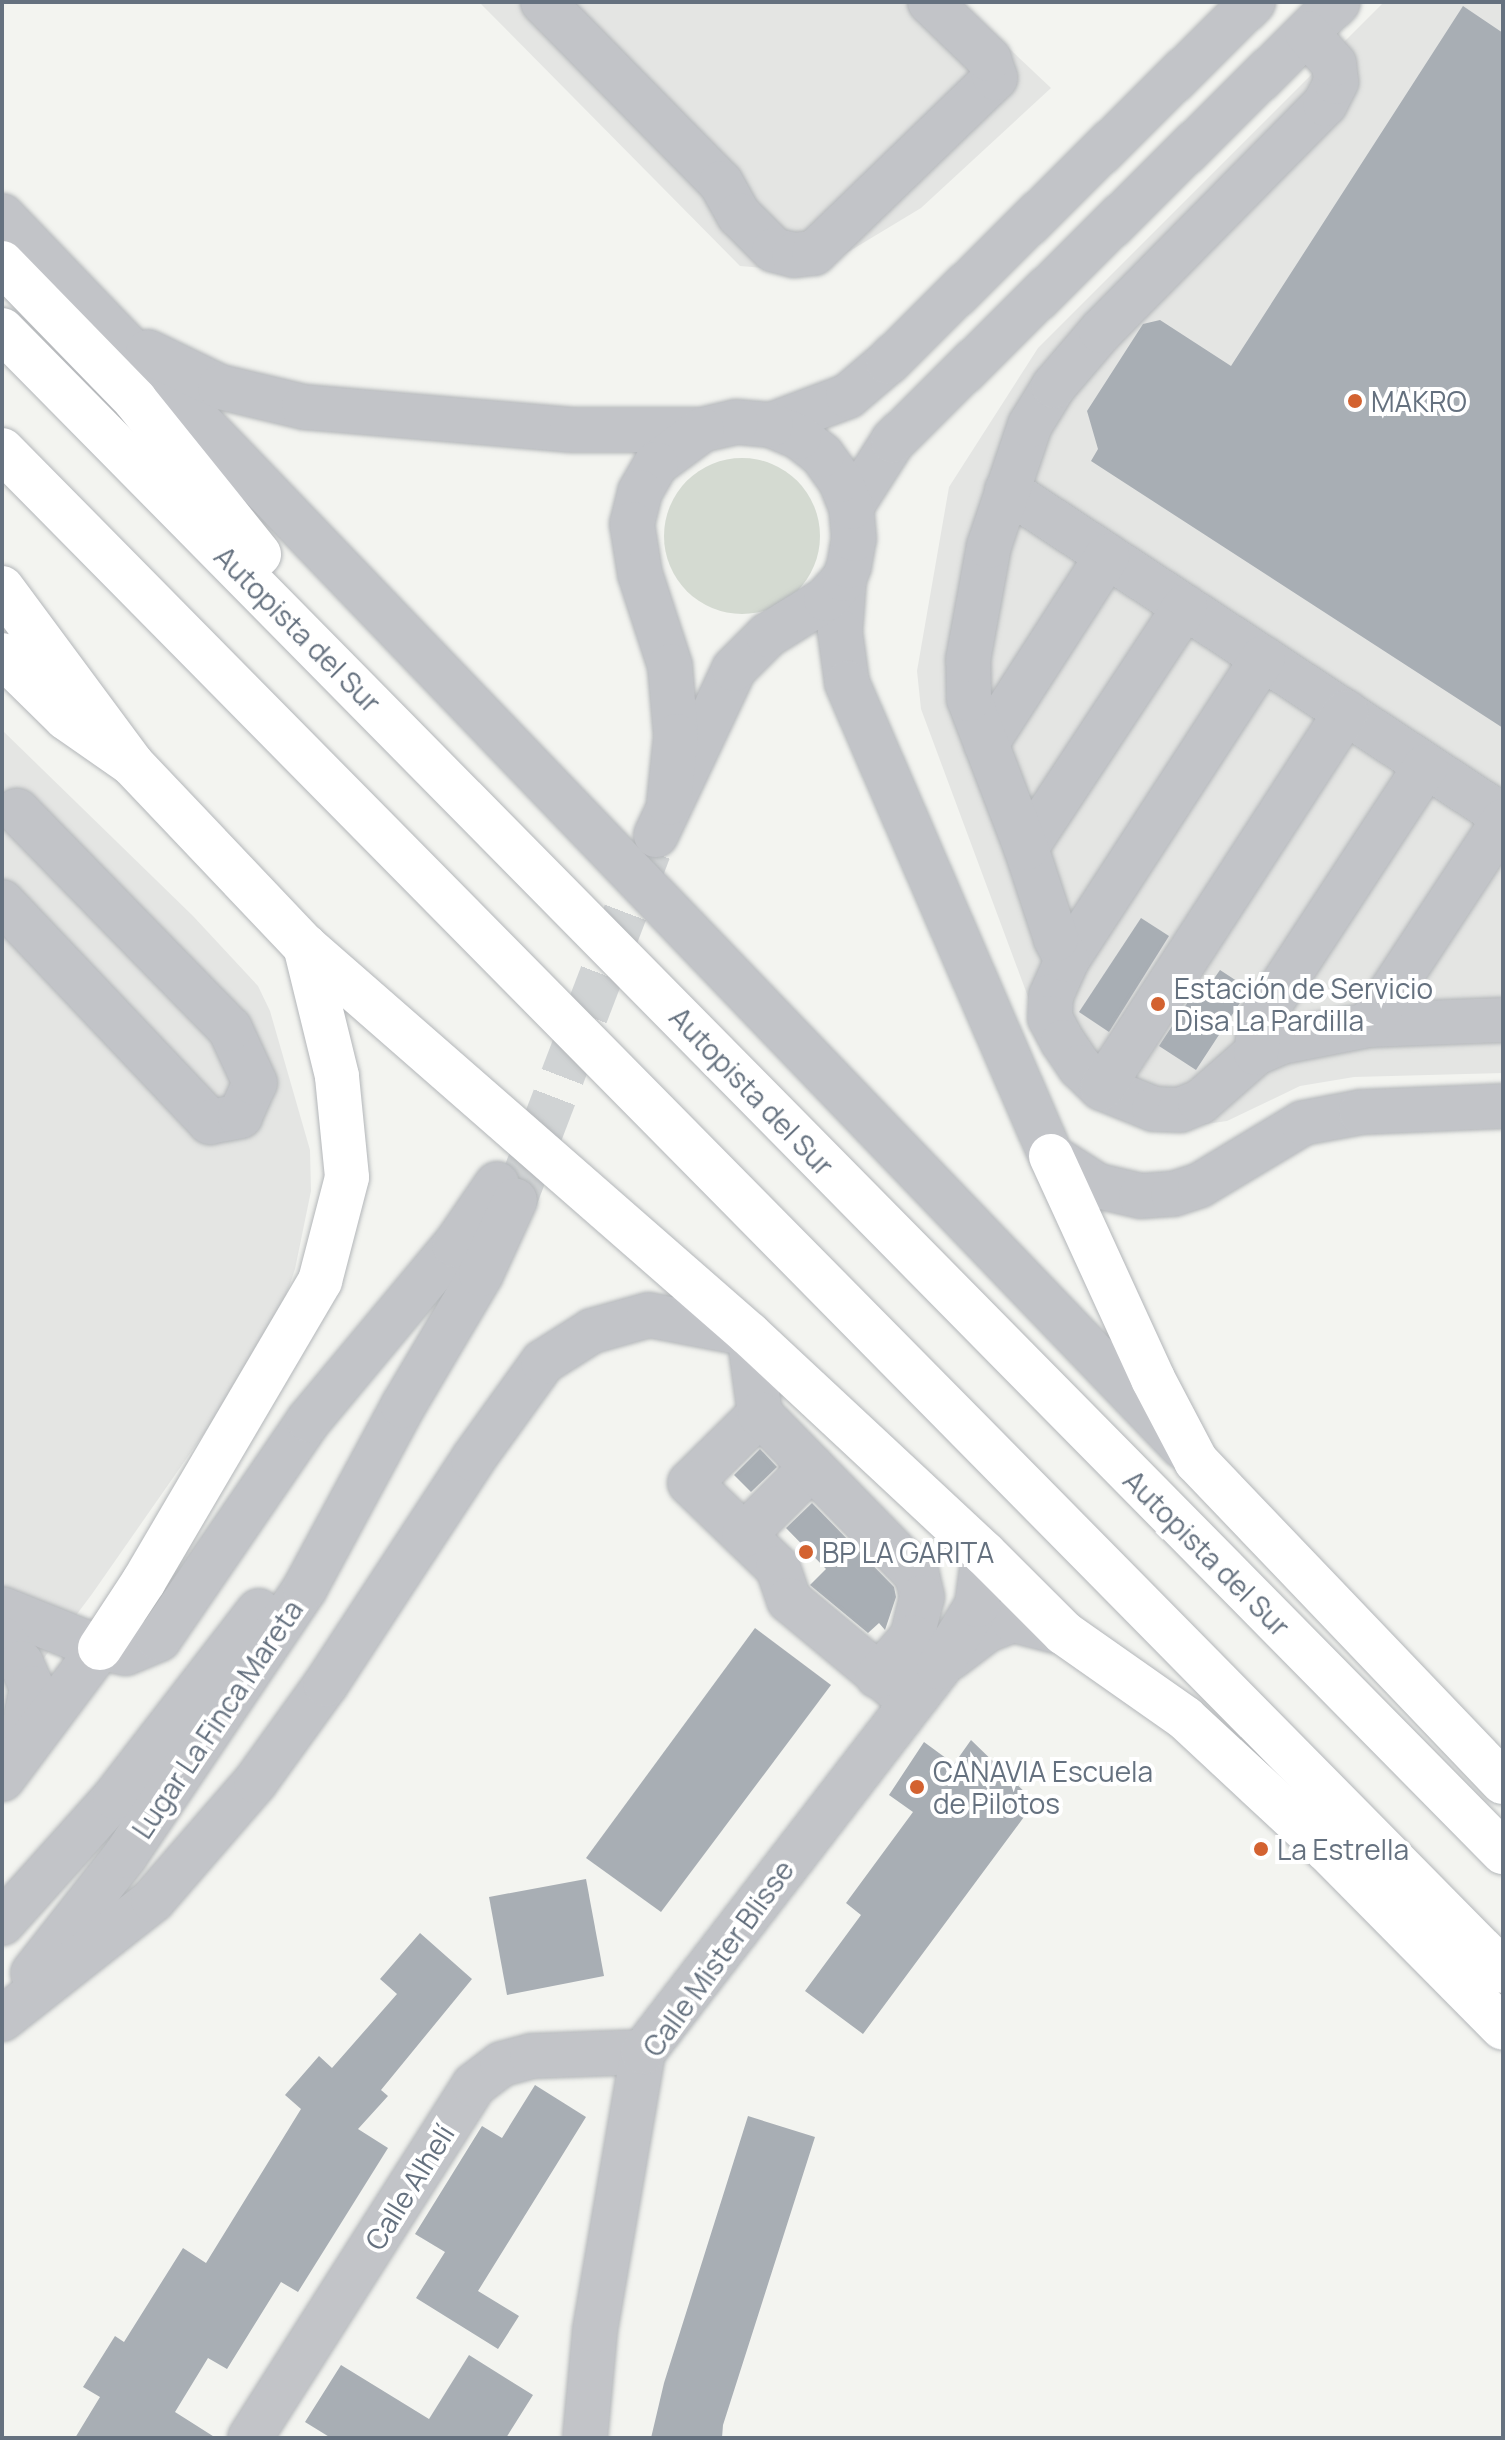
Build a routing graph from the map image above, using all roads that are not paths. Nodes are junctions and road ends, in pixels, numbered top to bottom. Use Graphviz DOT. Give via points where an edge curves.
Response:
graph roads {
  1 [pos="543,2"];
  2 [pos="930,2"];
  3 [pos="1253,2"];
  4 [pos="1338,2"];
  5 [pos="1307,33"];
  6 [pos="4,230"];
  7 [pos="2,330"];
  8 [pos="122,339"];
  9 [pos="771,425"];
  10 [pos="702,430"];
  11 [pos="2,450"];
  12 [pos="1007,490"];
  13 [pos="851,507"];
  14 [pos="1107,556"];
  15 [pos="844,579"];
  16 [pos="2,588"];
  17 [pos="1185,607"];
  18 [pos="2,655"];
  19 [pos="1263,658"];
  20 [pos="1346,712"];
  21 [pos="986,744"];
  22 [pos="414,746"];
  23 [pos="132,764"];
  24 [pos="1426,766"];
  25 [pos="7,810"];
  26 [pos="1503,819"];
  27 [pos="1026,848"];
  28 [pos="2,902"];
  29 [pos="305,946"];
  30 [pos="1067,960"];
  31 [pos="1498,1012"];
  32 [pos="1369,1025"];
  33 [pos="1256,1053"];
  34 [pos="1102,1088"];
  35 [pos="1503,1106"];
  36 [pos="1051,1156"];
  37 [pos="749,1334"];
  38 [pos="403,1406"];
  39 [pos="760,1414"];
  40 [pos="1196,1461"];
  41 [pos="812,1467"];
  42 [pos="744,1535"];
  43 [pos="984,1553"];
  44 [pos="2,1609"];
  45 [pos="1064,1633"];
  46 [pos="2,1639"];
  47 [pos="100,1648"];
  48 [pos="939,1667"];
  49 [pos="895,1689"];
  50 [pos="10,1767"];
  51 [pos="1503,1782"];
  52 [pos="1503,1852"];
  53 [pos="2,1923"];
  54 [pos="1503,1971"];
  55 [pos="2,2012"];
  56 [pos="2,2019"];
  57 [pos="1503,2028"];
  58 [pos="643,2052"];
  59 [pos="250,2438"];
  60 [pos="585,2438"];
  1 -- 2 [label="street" via="721,183 739,215 774,250 794,255 814,253 995,78 989,59"];
  3 -- 9 [label="street" via="888,362 848,396"];
  4 -- 5 [label="street"];
  5 -- 12 [label="street" via="1334,64 1336,82 1325,104 1101,331 1054,386 1030,425"];
  5 -- 13 [label="street" via="893,441"];
  6 -- 8 [label="street"];
  6 -- 22 [label="main road"];
  7 -- 22 [label="main road, Autopista del Sur"];
  8 -- 10 [label="street" via="220,387 304,407 572,430"];
  8 -- 40 [label="street"];
  9 -- 10 [label="street" via="736,422"];
  9 -- 13 [label="street" via="822,455"];
  10 -- 15 [label="street" via="656,464 640,492 632,524 640,574 670,666 676,736 662,819 734,669 768,635 826,599"];
  11 -- 54 [label="main road"];
  12 -- 14 [label="street"];
  12 -- 21 [label="street" via="989,546 968,660 969,699"];
  13 -- 15 [label="street" via="854,539"];
  14 -- 17 [label="street"];
  14 -- 21 [label="street"];
  15 -- 36 [label="street" via="840,632 847,683"];
  16 -- 23 [label="main road"];
  17 -- 19 [label="street"];
  17 -- 27 [label="street"];
  18 -- 23 [label="main road" via="66,718"];
  19 -- 20 [label="street"];
  19 -- 30 [label="street"];
  20 -- 24 [label="street"];
  20 -- 34 [label="street"];
  21 -- 27 [label="street"];
  22 -- 52 [label="main road, Autopista del Sur"];
  23 -- 29 [label="main road"];
  24 -- 26 [label="street"];
  24 -- 33 [label="street" via="1261,1018"];
  25 -- 28 [label="street" via="230,1029 255,1083 240,1116 210,1122"];
  26 -- 32 [label="street"];
  27 -- 30 [label="street"];
  29 -- 37 [label="main road"];
  29 -- 47 [label="main road" via="337,1076 347,1177 320,1281"];
  30 -- 34 [label="street" via="1051,996 1050,1018 1080,1067"];
  31 -- 32 [label="street"];
  32 -- 33 [label="street" via="1282,1042"];
  33 -- 34 [label="street" via="1200,1102 1180,1110 1154,1109"];
  35 -- 36 [label="street" via="1361,1112 1303,1123 1200,1185 1173,1194 1141,1196 1098,1186"];
  36 -- 40 [label="main road"];
  37 -- 39 [label="street"];
  37 -- 43 [label="main road"];
  37 -- 56 [label="street" via="649,1315 592,1331 543,1362 256,1781 153,1900"];
  38 -- 47 [label="street, Lugar La Finca Mareta" via="481,1274 506,1192 309,1420 159,1639 126,1653"];
  38 -- 53 [label="street, Lugar La Finca Mareta" via="279,1586 115,1797"];
  38 -- 55 [label="street, Lugar La Finca Mareta" via="305,1588 212,1730 125,1856"];
  39 -- 41 [label="street"];
  39 -- 42 [label="street" via="690,1483"];
  40 -- 51 [label="main road"];
  41 -- 42 [label="street"];
  41 -- 49 [label="street" via="917,1575 922,1597"];
  42 -- 49 [label="street" via="778,1568 789,1600"];
  43 -- 45 [label="main road"];
  43 -- 48 [label="street, Calle Mister Blisse" via="977,1605"];
  44 -- 47 [label="street"];
  45 -- 48 [label="street, Calle Mister Blisse" via="1013,1620 987,1630"];
  45 -- 57 [label="main road" via="1185,1718 1327,1850"];
  46 -- 50 [label="street" via="32,1688"];
  47 -- 50 [label="street"];
  48 -- 49 [label="street, Calle Mister Blisse"];
  49 -- 58 [label="street, Calle Mister Blisse"];
  58 -- 59 [label="street, Calle Alhelí" via="532,2056 502,2064 474,2085"];
  58 -- 60 [label="street, Calle Mister Blisse" via="595,2330"];
}
